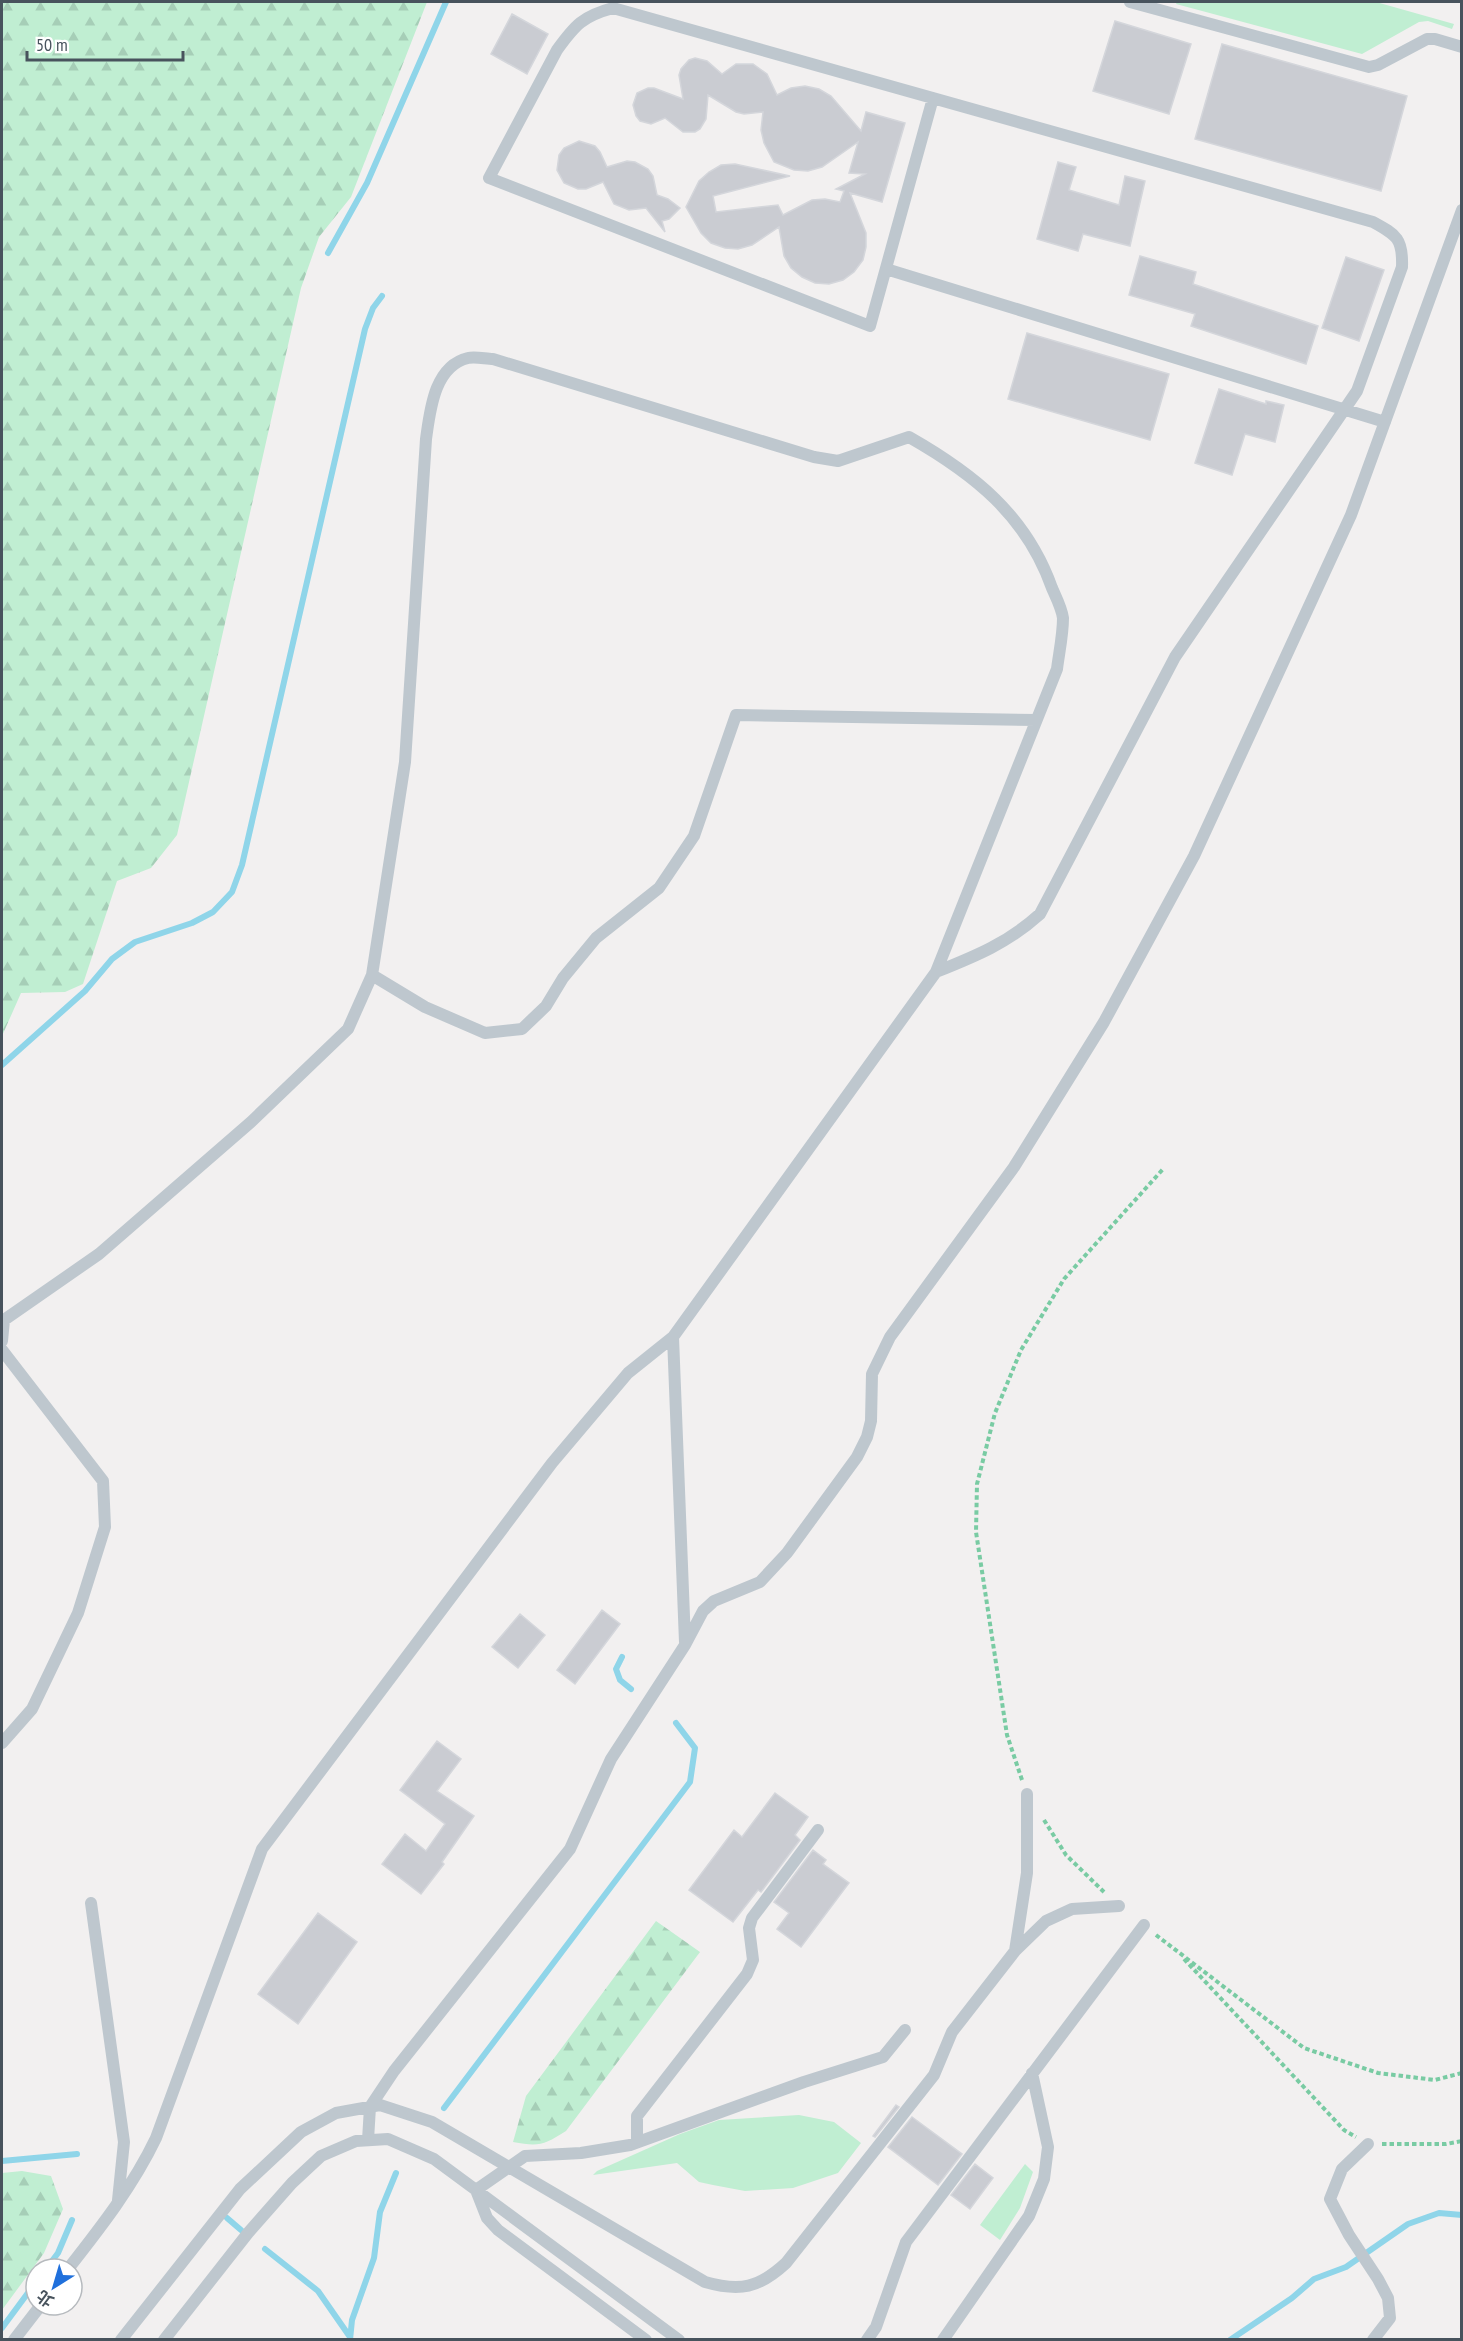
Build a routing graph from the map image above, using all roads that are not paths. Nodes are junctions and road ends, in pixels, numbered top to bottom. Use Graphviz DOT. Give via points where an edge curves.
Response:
graph roads {
  1 [pos="1130,2"];
  2 [pos="1461,47"];
  3 [pos="933,98"];
  4 [pos="1461,210"];
  5 [pos="886,269"];
  6 [pos="1342,409"];
  7 [pos="1385,422"];
  8 [pos="1036,720"];
  9 [pos="936,972"];
  10 [pos="372,975"];
  11 [pos="3,1321"];
  12 [pos="673,1337"];
  13 [pos="2,1341"];
  14 [pos="2,1350"];
  15 [pos="685,1645"];
  16 [pos="2,1743"];
  17 [pos="1027,1794"];
  18 [pos="818,1830"];
  19 [pos="91,1903"];
  20 [pos="1119,1906"];
  21 [pos="1144,1925"];
  22 [pos="1015,1951"];
  23 [pos="905,2030"];
  24 [pos="1032,2073"];
  25 [pos="370,2107"];
  26 [pos="368,2140"];
  27 [pos="637,2142"];
  28 [pos="1368,2144"];
  29 [pos="508,2166"];
  30 [pos="476,2190"];
  31 [pos="118,2204"];
  32 [pos="77,2257"];
  33 [pos="32,2317"];
  34 [pos="878,2323"];
  35 [pos="14,2340"];
  36 [pos="121,2340"];
  37 [pos="164,2340"];
  38 [pos="646,2340"];
  39 [pos="679,2340"];
  40 [pos="867,2340"];
  41 [pos="879,2340"];
  42 [pos="943,2340"];
  43 [pos="1373,2340"];
  1 -- 2 [label="lane" via="1369,67 1378,66 1427,39"];
  3 -- 5 [label="lane"];
  3 -- 5 [label="lane" via="613,8 579,21 570,32 489,178 870,326"];
  3 -- 6 [label="lane" via="1362,219 1392,232 1403,248 1402,267 1356,391"];
  4 -- 7 [label="lane"];
  5 -- 6 [label="lane"];
  6 -- 7 [label="lane"];
  6 -- 9 [label="lane" via="1175,657 1040,914 1021,932 990,950"];
  7 -- 15 [label="lane" via="1351,515 1194,856 1104,1022 1014,1167 891,1337 872,1374 871,1421 857,1457 780,1561 760,1582 714,1600"];
  8 -- 9 [label="lane"];
  8 -- 10 [label="lane" via="736,715 694,836 659,888 596,938 546,1006 522,1029 485,1033 425,1007"];
  8 -- 10 [label="lane" via="1057,669 1063,617 1047,573 1025,534 994,495 943,456 909,437 838,461 814,457 493,359 468,358 451,368 432,400 426,439 405,762"];
  9 -- 12 [label="lane"];
  10 -- 11 [label="lane" via="348,1029 259,1114 99,1254"];
  11 -- 13 [label="lane"];
  12 -- 15 [label="lane"];
  12 -- 31 [label="lane" via="628,1373 552,1463 262,1849 156,2138"];
  14 -- 16 [label="lane" via="102,1481 105,1527 68,1634 32,1709"];
  15 -- 25 [label="lane" via="611,1759 570,1849 401,2061"];
  17 -- 22 [label="lane" via="1027,1873"];
  18 -- 27 [label="lane" via="752,1918 749,1928 753,1960 747,1974 637,2116"];
  19 -- 31 [label="lane" via="124,2142"];
  20 -- 22 [label="lane" via="1072,1909 1046,1922"];
  21 -- 24 [label="lane"];
  22 -- 29 [label="lane" via="952,2032 934,2075 786,2263 770,2277 746,2287 726,2288 705,2282"];
  23 -- 27 [label="lane" via="883,2057"];
  24 -- 34 [label="lane" via="906,2242"];
  24 -- 42 [label="lane" via="1048,2147 1044,2179 1029,2216"];
  25 -- 26 [label="lane"];
  25 -- 29 [label="lane" via="380,2105 432,2122"];
  25 -- 36 [label="lane" via="336,2113 301,2132 240,2189"];
  26 -- 30 [label="lane" via="388,2139 434,2159"];
  26 -- 37 [label="lane" via="321,2156 292,2183"];
  27 -- 29 [label="lane" via="525,2157"];
  28 -- 43 [label="lane" via="1342,2169 1330,2199 1388,2298 1390,2318"];
  29 -- 30 [label="lane"];
  30 -- 38 [label="lane" via="487,2218 498,2229"];
  30 -- 39 [label="lane"];
  31 -- 32 [label="lane"];
  33 -- 35 [label="lane"];
  34 -- 40 [label="lane"];
  34 -- 41 [label="lane"];
}
